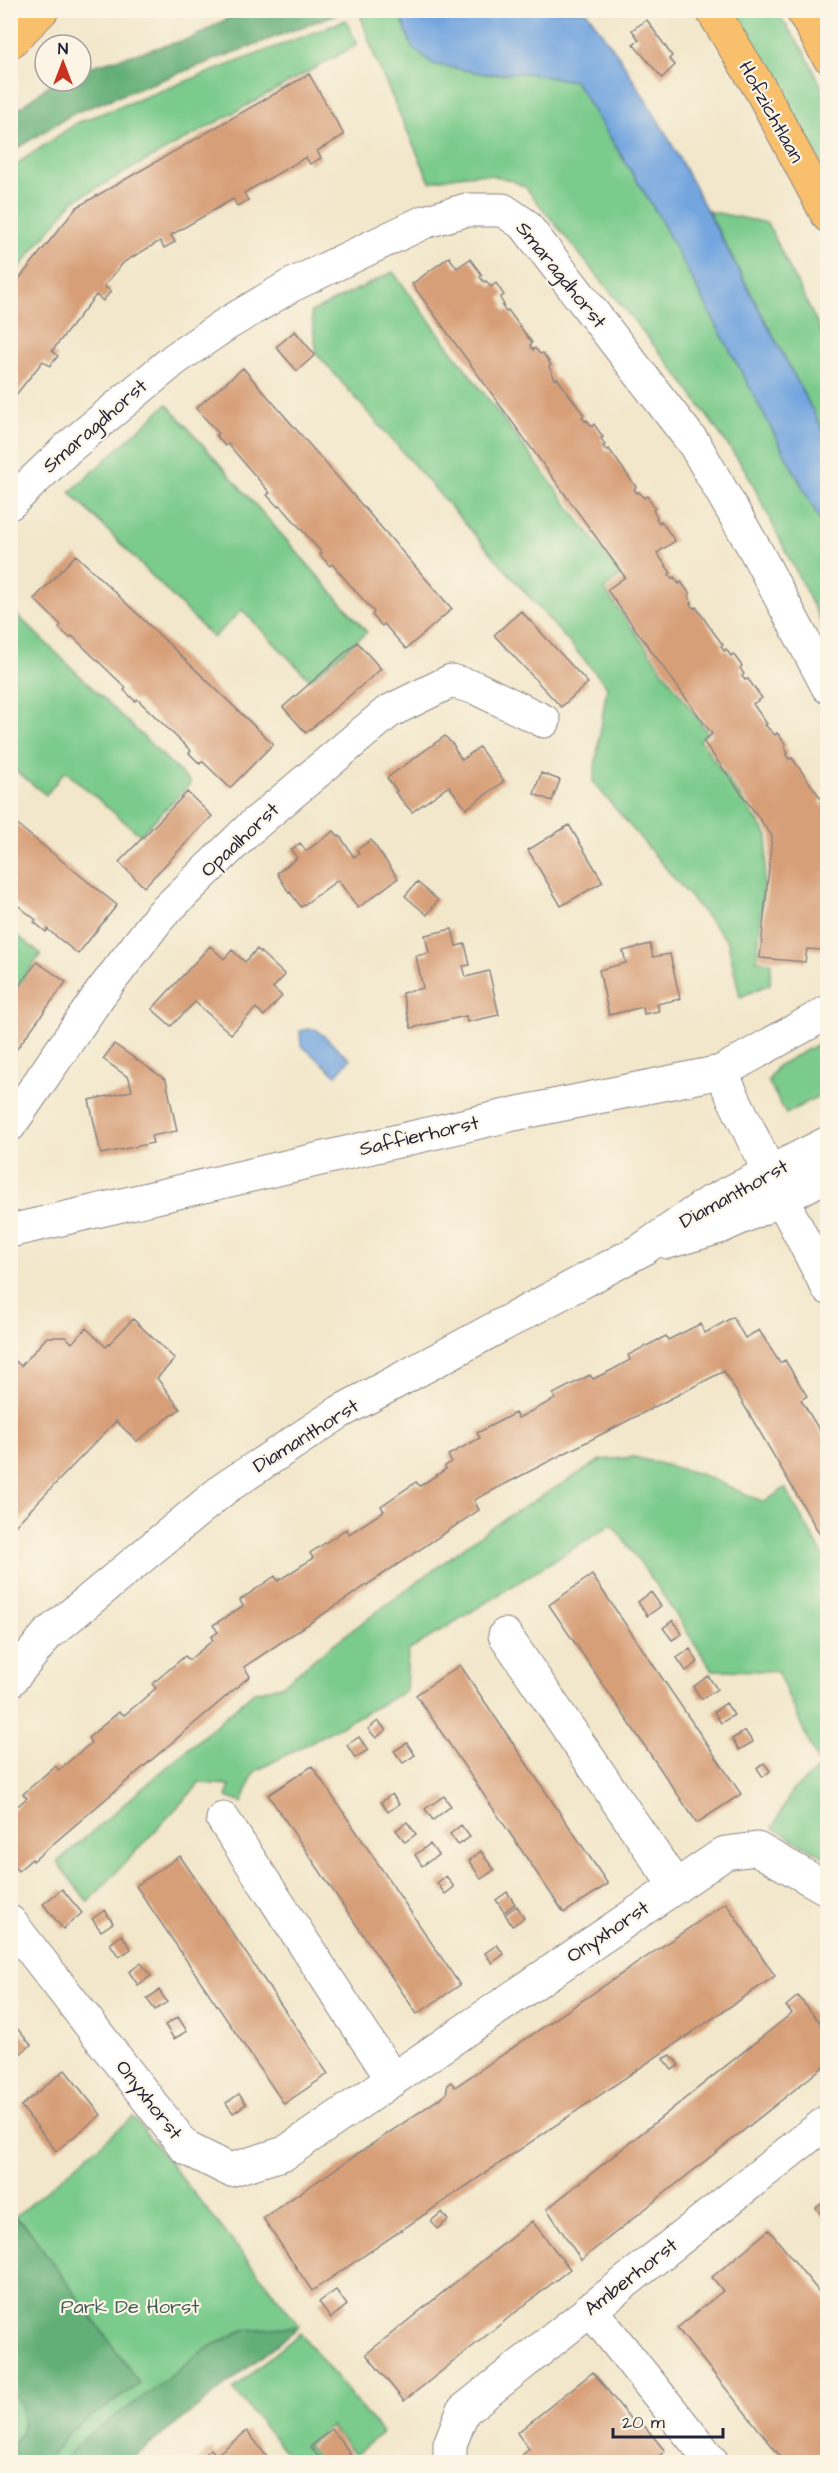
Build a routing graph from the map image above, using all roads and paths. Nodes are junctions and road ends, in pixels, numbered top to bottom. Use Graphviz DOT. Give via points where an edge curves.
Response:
graph roads {
  1 [pos="42,10"];
  2 [pos="712,10"];
  3 [pos="802,10"];
  4 [pos="10,42"];
  5 [pos="828,57"];
  6 [pos="828,216"];
  7 [pos="10,503"];
  8 [pos="828,687"];
  9 [pos="544,721"];
  10 [pos="828,1012"];
  11 [pos="721,1072"];
  12 [pos="10,1125"];
  13 [pos="828,1143"];
  14 [pos="828,1174"];
  15 [pos="775,1186"];
  16 [pos="10,1231"];
  17 [pos="828,1288"];
  18 [pos="505,1635"];
  19 [pos="10,1681"];
  20 [pos="223,1819"];
  21 [pos="676,1887"];
  22 [pos="828,1889"];
  23 [pos="10,1922"];
  24 [pos="393,2080"];
  25 [pos="828,2121"];
  26 [pos="590,2309"];
  27 [pos="450,2453"];
  28 [pos="712,2463"];
  1 -- 4 [label="main road"];
  2 -- 6 [label="main road, Hofzichtlaan" via="762,92"];
  3 -- 5 [label="main road"];
  7 -- 8 [label="street, Smaragdhorst" via="68,447 168,365 290,286 424,222 466,210 503,210 525,225 695,445"];
  9 -- 12 [label="street, Opaalhorst" via="476,688 451,681 388,711 250,828 160,916 100,994"];
  10 -- 11 [label="street"];
  11 -- 15 [label="street"];
  11 -- 16 [label="street, Saffierhorst" via="524,1111"];
  13 -- 15 [label="street, Diamanthorst"];
  14 -- 15 [label="street, Diamanthorst"];
  15 -- 17 [label="street"];
  15 -- 19 [label="street, Diamanthorst" via="720,1227 643,1249 340,1412 225,1488 47,1635"];
  18 -- 21 [label="street"];
  20 -- 24 [label="street"];
  21 -- 22 [label="street, Onyxhorst" via="725,1853 757,1849"];
  21 -- 24 [label="street, Onyxhorst"];
  23 -- 24 [label="street, Onyxhorst" via="186,2148 230,2170 285,2152"];
  25 -- 26 [label="street, Amberhorst"];
  26 -- 27 [label="street, Amberhorst" via="463,2411"];
  26 -- 28 [label="street"];
}
